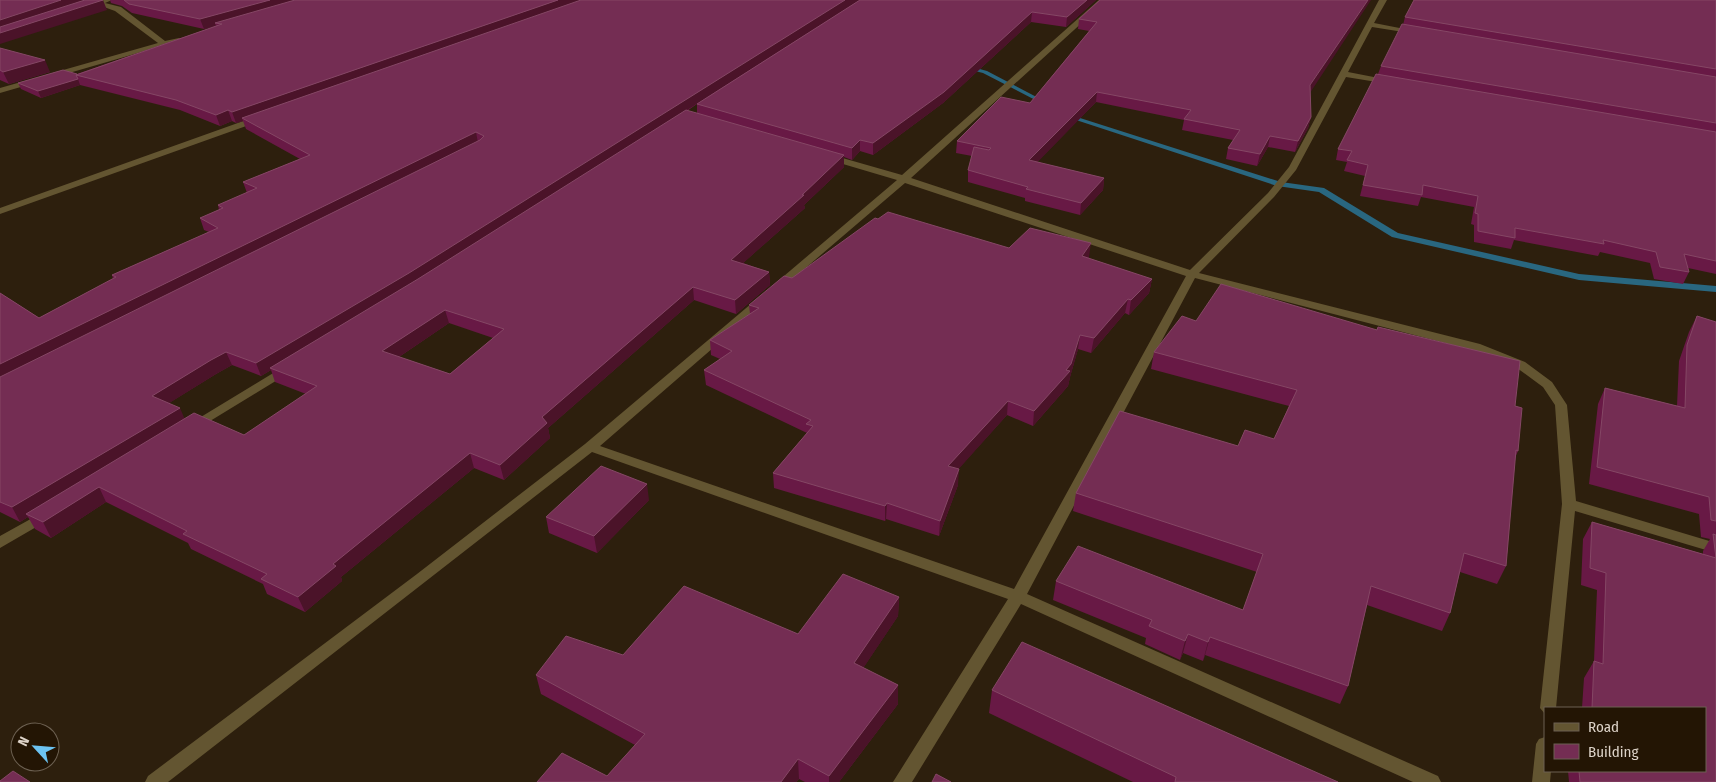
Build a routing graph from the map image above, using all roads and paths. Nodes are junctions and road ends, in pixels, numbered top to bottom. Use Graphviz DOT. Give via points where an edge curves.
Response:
graph roads {
  1 [pos="108,0"];
  2 [pos="1103,0"];
  3 [pos="1383,0"];
  4 [pos="97,3"];
  5 [pos="88,6"];
  6 [pos="1372,25"];
  7 [pos="1421,33"];
  8 [pos="191,36"];
  9 [pos="164,44"];
  10 [pos="1345,74"];
  11 [pos="1403,84"];
  12 [pos="0,91"];
  13 [pos="272,114"];
  14 [pos="820,154"];
  15 [pos="904,179"];
  16 [pos="0,211"];
  17 [pos="1192,274"];
  18 [pos="298,362"];
  19 [pos="179,434"];
  20 [pos="590,447"];
  21 [pos="1569,504"];
  22 [pos="51,512"];
  23 [pos="0,543"];
  24 [pos="1716,548"];
  25 [pos="1018,596"];
  26 [pos="1548,707"];
  27 [pos="1544,754"];
  28 [pos="154,782"];
  29 [pos="902,782"];
  30 [pos="1432,782"];
  31 [pos="1541,782"];
  1 -- 4 [label="street"];
  2 -- 15 [label="street"];
  3 -- 6 [label="street"];
  4 -- 5 [label="street"];
  4 -- 9 [label="street" via="118,9"];
  6 -- 7 [label="street"];
  6 -- 10 [label="street"];
  8 -- 9 [label="street"];
  9 -- 12 [label="street"];
  10 -- 11 [label="street"];
  10 -- 17 [label="street" via="1293,168 1271,195"];
  13 -- 16 [label="street"];
  14 -- 15 [label="street"];
  15 -- 17 [label="street"];
  15 -- 20 [label="street"];
  17 -- 21 [label="street" via="1476,347 1521,365 1548,385 1561,405"];
  17 -- 25 [label="street"];
  18 -- 19 [label="street"];
  20 -- 25 [label="street"];
  20 -- 28 [label="street"];
  21 -- 24 [label="street"];
  21 -- 26 [label="street"];
  22 -- 23 [label="street"];
  25 -- 29 [label="street"];
  25 -- 30 [label="street"];
  27 -- 31 [label="street"];
}
